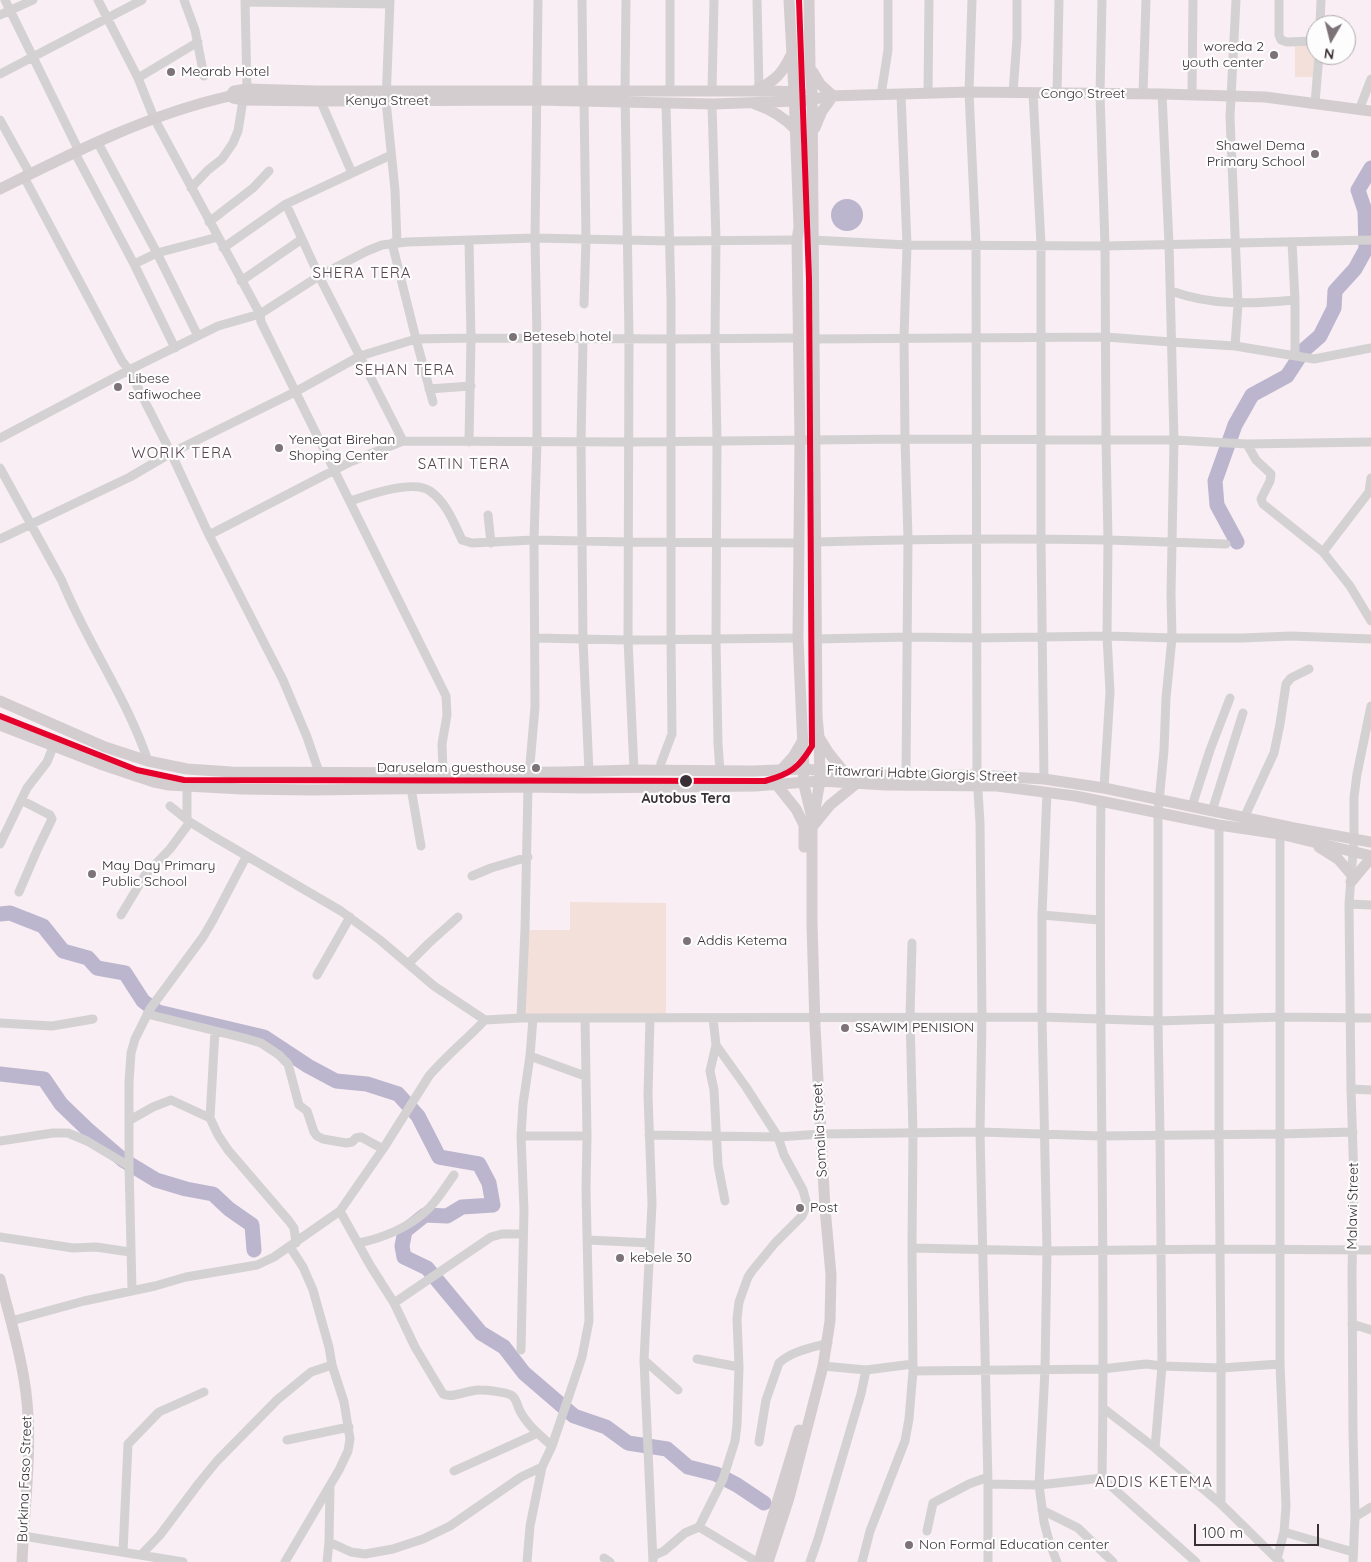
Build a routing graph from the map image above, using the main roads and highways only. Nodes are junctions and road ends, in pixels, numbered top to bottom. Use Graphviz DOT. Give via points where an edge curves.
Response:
graph roads {
  1 [pos="788,0"];
  2 [pos="809,0"];
  3 [pos="792,53"];
  4 [pos="810,67"];
  5 [pos="754,94"];
  6 [pos="794,96"];
  7 [pos="812,96"];
  8 [pos="830,96"];
  9 [pos="625,97"];
  10 [pos="1365,111"];
  11 [pos="796,130"];
  12 [pos="812,134"];
  13 [pos="0,189"];
  14 [pos="0,701"];
  15 [pos="0,725"];
  16 [pos="819,737"];
  17 [pos="802,740"];
  18 [pos="804,769"];
  19 [pos="781,770"];
  20 [pos="844,772"];
  21 [pos="820,776"];
  22 [pos="977,780"];
  23 [pos="803,781"];
  24 [pos="857,783"];
  25 [pos="776,784"];
  26 [pos="1159,806"];
  27 [pos="813,825"];
  28 [pos="1310,842"];
  29 [pos="1371,842"];
  30 [pos="1371,857"];
  31 [pos="811,1017"];
  32 [pos="0,1279"];
  33 [pos="824,1344"];
  34 [pos="22,1562"];
  35 [pos="758,1562"];
  36 [pos="768,1562"];
  1 -- 3 [label="main road"];
  2 -- 4 [label="main road, Somalia Street"];
  3 -- 5 [label="main road" via="778,76"];
  3 -- 6 [label="main road"];
  4 -- 7 [label="main road, Somalia Street"];
  4 -- 8 [label="main road"];
  5 -- 6 [label="main road, Kenya Street"];
  5 -- 9 [label="main road" via="670,91"];
  5 -- 9 [label="main road, Kenya Street" via="712,104 666,103"];
  5 -- 11 [label="main road" via="763,106"];
  6 -- 7 [label="main road"];
  6 -- 11 [label="main road"];
  7 -- 8 [label="main road, Congo Street"];
  7 -- 12 [label="main road, Somalia Street"];
  8 -- 10 [label="main road, Congo Street" via="969,92 1231,95"];
  8 -- 12 [label="main road"];
  9 -- 13 [label="main road, Kenya Street" via="319,96 234,91 230,96 154,118"];
  11 -- 17 [label="main road" via="800,440 798,638"];
  12 -- 16 [label="main road, Somalia Street"];
  14 -- 19 [label="main road, Fitawrari Habte Giorgis Street" via="88,740 148,761 187,769 443,773"];
  15 -- 25 [label="main road" via="154,782 187,787 313,790"];
  16 -- 20 [label="main road"];
  16 -- 21 [label="main road, Somalia Street"];
  17 -- 18 [label="main road"];
  17 -- 19 [label="main road"];
  18 -- 19 [label="main road, Fitawrari Habte Giorgis Street"];
  18 -- 21 [label="main road, Fitawrari Habte Giorgis Street"];
  18 -- 23 [label="main road"];
  20 -- 21 [label="main road, Fitawrari Habte Giorgis Street"];
  20 -- 22 [label="main road, Fitawrari Habte Giorgis Street"];
  21 -- 23 [label="main road"];
  21 -- 24 [label="main road"];
  21 -- 27 [label="main road, Somalia Street"];
  22 -- 24 [label="main road" via="910,785"];
  22 -- 26 [label="main road" via="1101,801"];
  22 -- 26 [label="main road, Fitawrari Habte Giorgis Street" via="1044,779 1104,788"];
  23 -- 25 [label="main road"];
  23 -- 27 [label="main road"];
  24 -- 27 [label="main road" via="830,805"];
  25 -- 31 [label="main road" via="804,825"];
  26 -- 28 [label="main road" via="1219,824"];
  26 -- 29 [label="main road, Fitawrari Habte Giorgis Street" via="1192,806"];
  27 -- 31 [label="main road, Somalia Street"];
  28 -- 30 [label="main road"];
  28 -- 30 [label="main road" via="1338,859 1351,878"];
  31 -- 33 [label="main road, Somalia Street" via="830,1275 830,1321"];
  32 -- 34 [label="main road, Burkina Faso Street" via="24,1381 28,1415"];
  33 -- 35 [label="main road"];
  33 -- 36 [label="main road, Somalia Street" via="823,1366 790,1498"];
}
